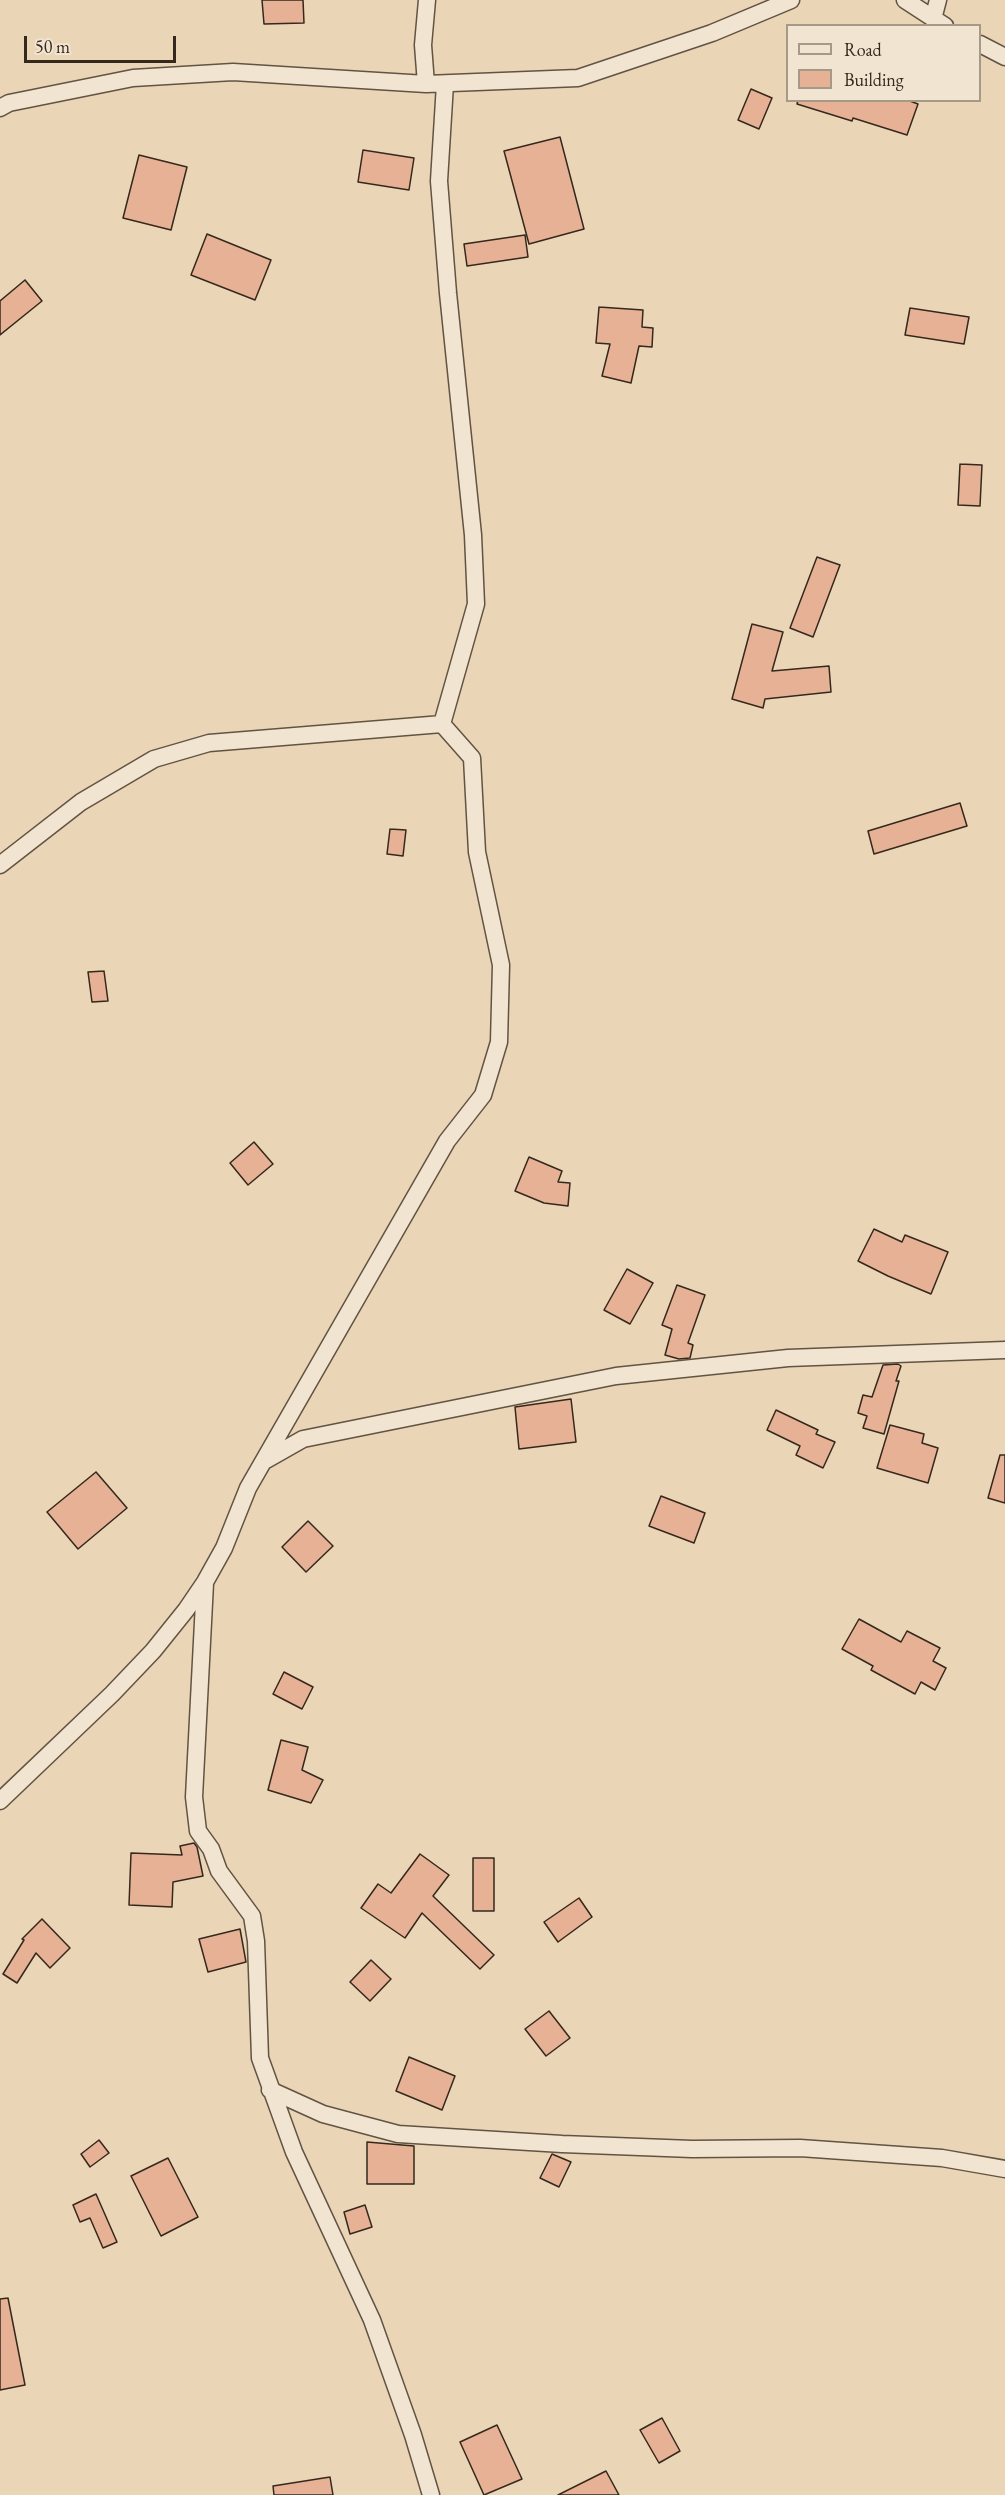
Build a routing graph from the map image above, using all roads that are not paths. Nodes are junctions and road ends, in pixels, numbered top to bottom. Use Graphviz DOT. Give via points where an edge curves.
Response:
graph roads {
  1 [pos="427,0"];
  2 [pos="791,0"];
  3 [pos="905,0"];
  4 [pos="938,0"];
  5 [pos="759,6"];
  6 [pos="939,22"];
  7 [pos="981,45"];
  8 [pos="1005,57"];
  9 [pos="426,84"];
  10 [pos="445,84"];
  11 [pos="3,101"];
  12 [pos="442,724"];
  13 [pos="0,865"];
  14 [pos="1005,1350"];
  15 [pos="264,1461"];
  16 [pos="205,1582"];
  17 [pos="0,1801"];
  18 [pos="270,2090"];
  19 [pos="1005,2169"];
  20 [pos="431,2495"];
  1 -- 9 [label="street" via="423,45"];
  2 -- 5 [label="street"];
  3 -- 6 [label="street"];
  4 -- 6 [label="street"];
  5 -- 10 [label="street" via="712,33 578,78"];
  7 -- 8 [label="street"];
  9 -- 10 [label="street"];
  9 -- 11 [label="street" via="233,72 133,78"];
  10 -- 12 [label="street" via="439,181 473,535 476,604"];
  12 -- 13 [label="street" via="209,743 154,759 81,802"];
  12 -- 15 [label="street" via="472,758 477,852 501,965 499,1042 483,1095 447,1141"];
  14 -- 15 [label="street" via="788,1358 616,1376 303,1439"];
  15 -- 16 [label="street"];
  16 -- 17 [label="street" via="153,1651"];
  16 -- 18 [label="street" via="194,1797 198,1831 211,1849 219,1871 252,1916 260,2058"];
  18 -- 19 [label="street" via="323,2114 398,2134 692,2149 800,2148 942,2158"];
  18 -- 20 [label="street" via="294,2152 372,2320 414,2435"];
}
